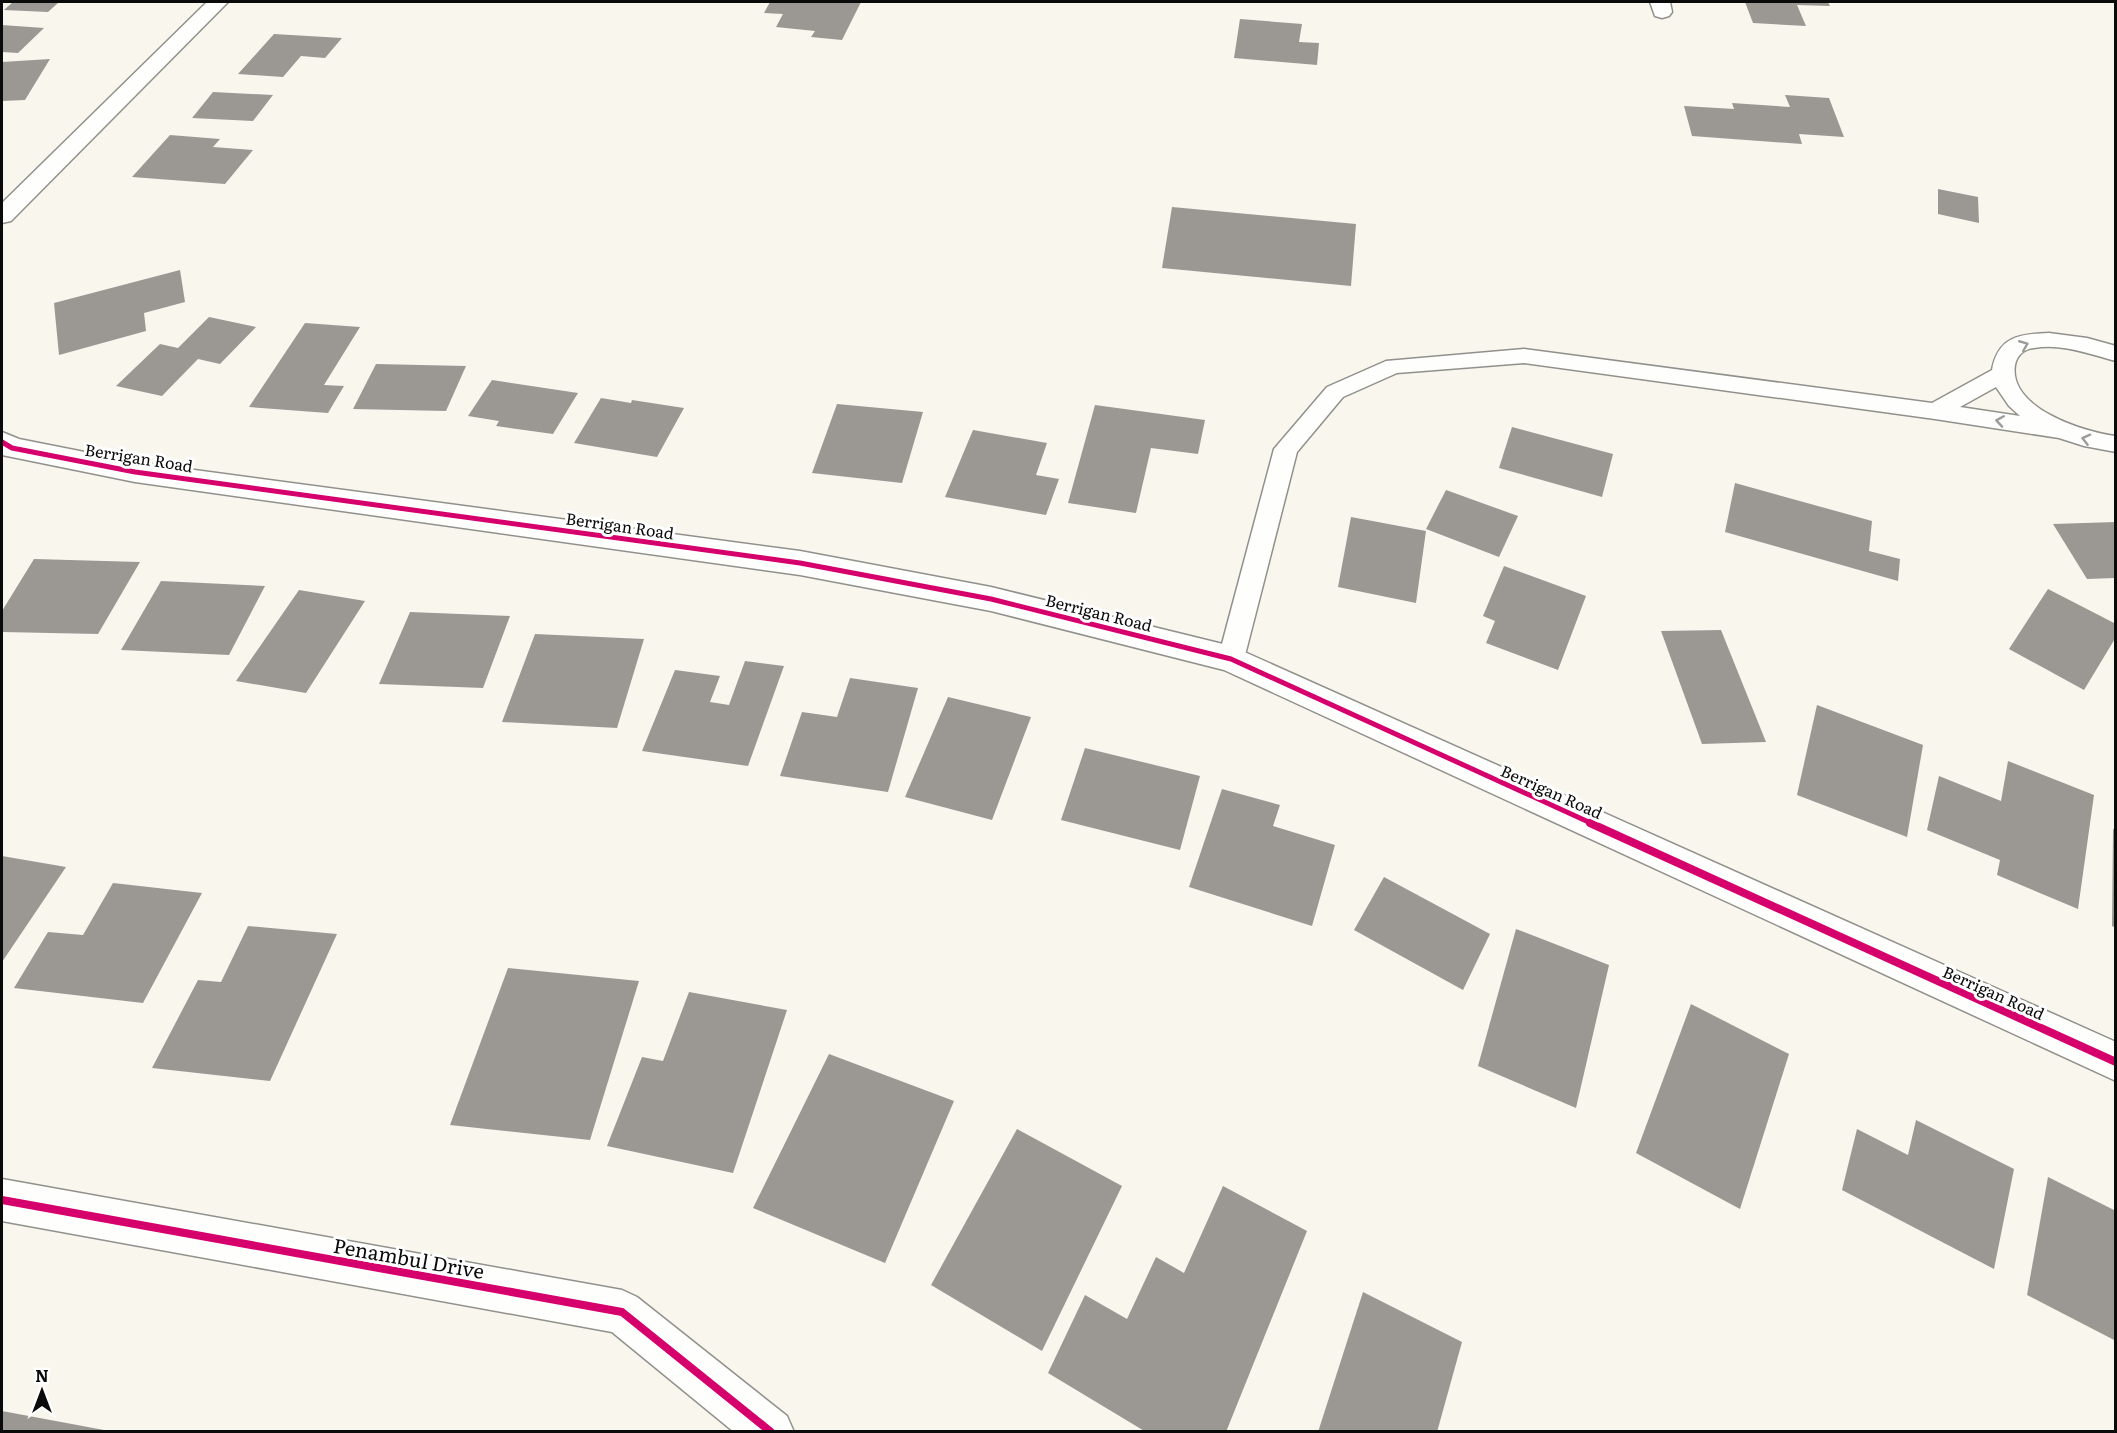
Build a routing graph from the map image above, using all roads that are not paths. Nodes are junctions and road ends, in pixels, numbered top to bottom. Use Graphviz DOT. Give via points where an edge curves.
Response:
graph roads {
  1 [pos="219,2"];
  2 [pos="2,216"];
  3 [pos="2115,354"];
  4 [pos="2002,374"];
  5 [pos="1935,411"];
  6 [pos="2058,430"];
  7 [pos="2,442"];
  8 [pos="2115,444"];
  9 [pos="1231,659"];
  10 [pos="2115,1062"];
  11 [pos="2,1200"];
  12 [pos="771,1431"];
  1 -- 2 [label="street"];
  4 -- 3 [label="lane, one-way" via="2004,361 2012,350 2043,339 2074,341"];
  4 -- 5 [label="lane"];
  4 -- 6 [label="lane" via="2020,404"];
  6 -- 5 [label="lane, one-way"];
  5 -- 9 [label="lane" via="1524,356 1394,366 1335,392 1286,448"];
  8 -- 6 [label="lane, one-way"];
  7 -- 9 [label="street, Berrigan Road" via="12,448 135,472 800,563 991,599"];
  9 -- 10 [label="street, Berrigan Road"];
  11 -- 12 [label="street, Penambul Drive" via="622,1312"];
}
